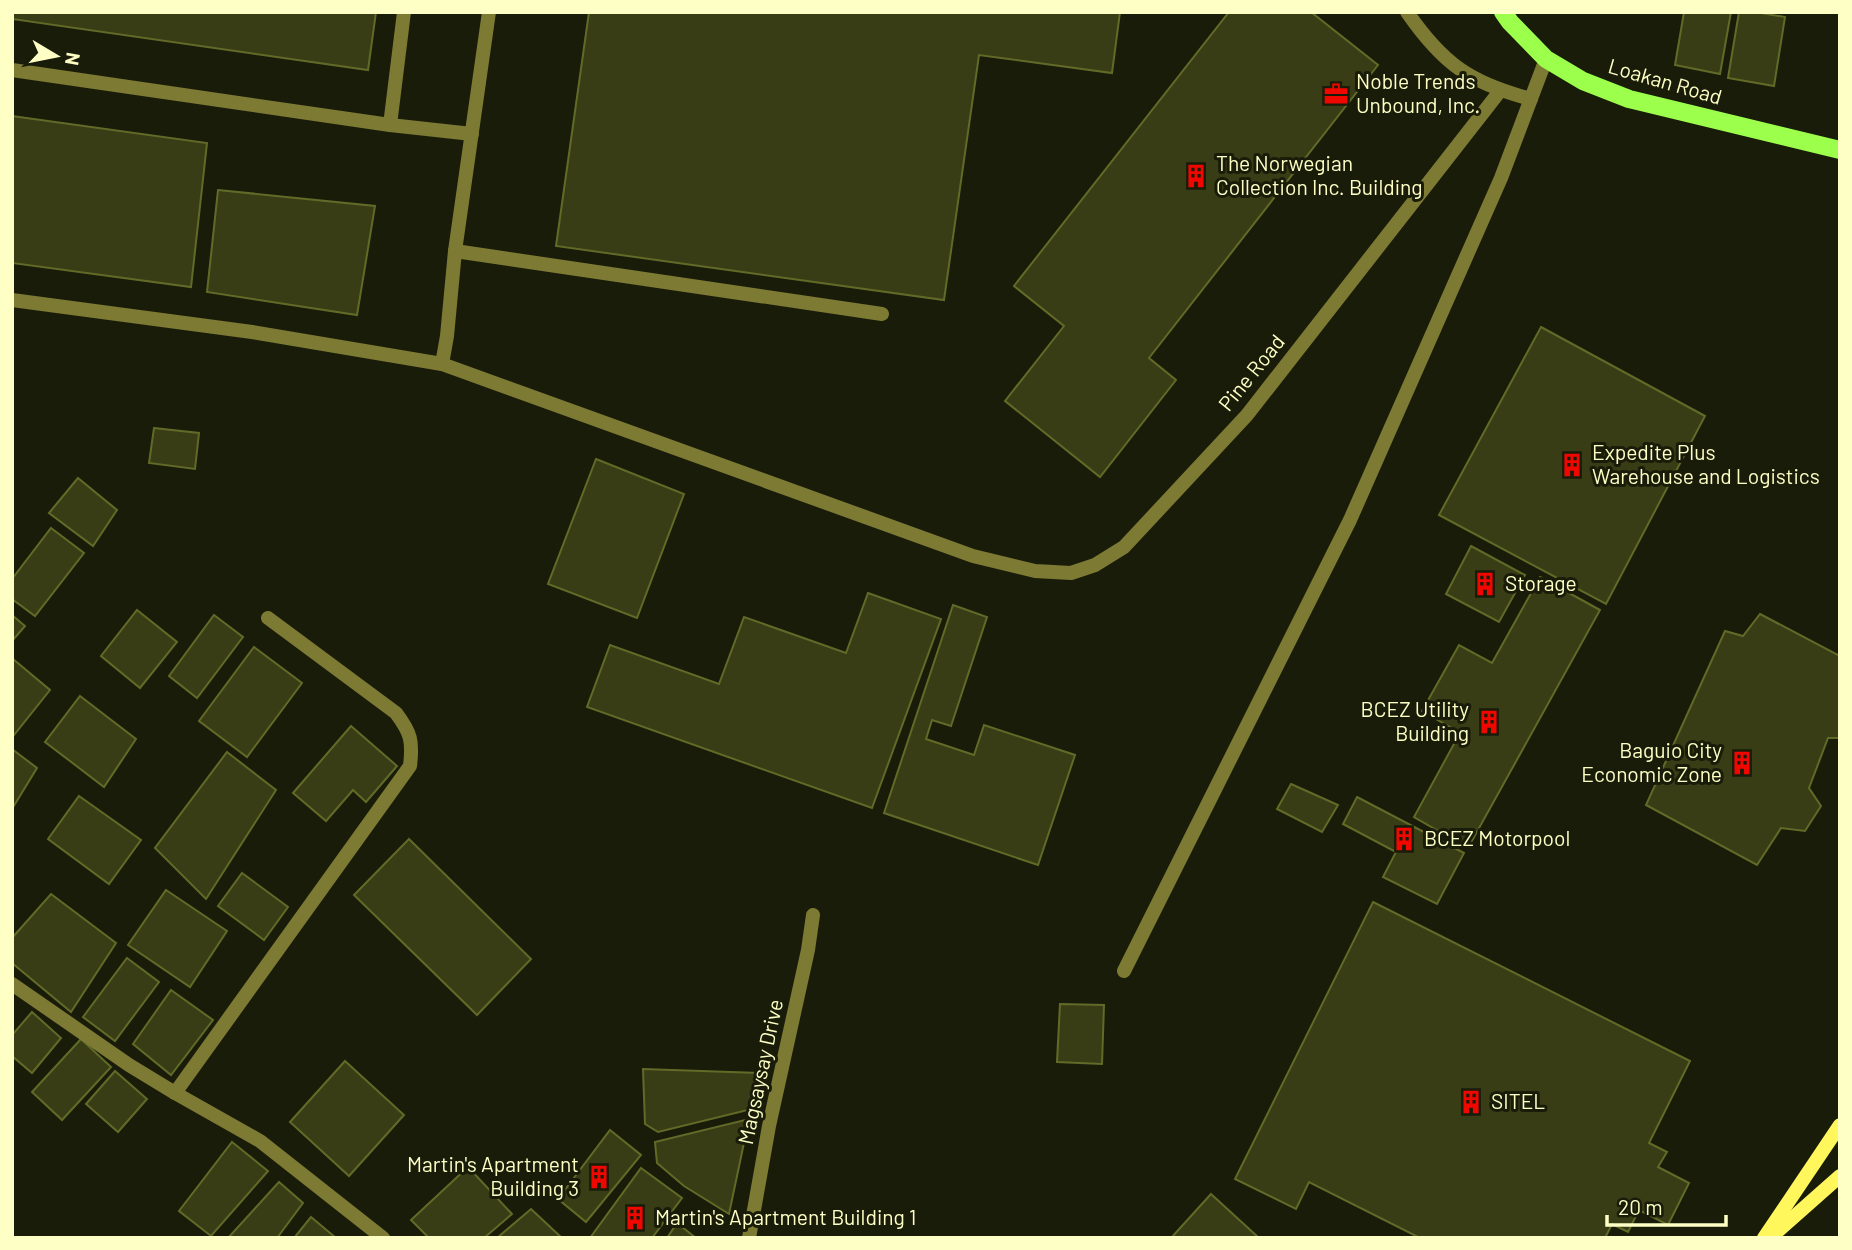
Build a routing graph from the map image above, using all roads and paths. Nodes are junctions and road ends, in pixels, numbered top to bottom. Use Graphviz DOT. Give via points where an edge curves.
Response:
graph roads {
  1 [pos="404,12"];
  2 [pos="489,12"];
  3 [pos="1407,12"];
  4 [pos="1503,12"];
  5 [pos="1546,59"];
  6 [pos="12,70"];
  7 [pos="1500,91"];
  8 [pos="1531,99"];
  9 [pos="390,125"];
  10 [pos="472,134"];
  11 [pos="1840,150"];
  12 [pos="455,251"];
  13 [pos="12,300"];
  14 [pos="883,314"];
  15 [pos="442,364"];
  16 [pos="268,618"];
  17 [pos="813,915"];
  18 [pos="1124,971"];
  19 [pos="12,984"];
  20 [pos="174,1093"];
  21 [pos="1840,1125"];
  22 [pos="1840,1176"];
  23 [pos="383,1238"];
  24 [pos="749,1238"];
  25 [pos="1764,1238"];
  26 [pos="1770,1238"];
  1 -- 9 [label="street"];
  2 -- 10 [label="street"];
  3 -- 7 [label="street" via="1435,50"];
  4 -- 5 [label="main road, Loakan Road"];
  5 -- 8 [label="street"];
  5 -- 11 [label="main road, Loakan Road" via="1583,81 1629,99"];
  6 -- 9 [label="street"];
  7 -- 8 [label="street"];
  7 -- 15 [label="street, Pine Road" via="1247,415 1124,547 1071,573 973,556"];
  8 -- 18 [label="street" via="1501,178 1350,520"];
  9 -- 10 [label="street"];
  10 -- 12 [label="street"];
  12 -- 14 [label="street"];
  12 -- 15 [label="street"];
  13 -- 15 [label="street, Pine Road" via="252,332"];
  16 -- 20 [label="street" via="396,712 409,729 410,766"];
  17 -- 24 [label="street, Magsaysay Drive"];
  19 -- 20 [label="street"];
  20 -- 23 [label="street" via="260,1142"];
  21 -- 25 [label="main road"];
  22 -- 26 [label="main road"];
}
